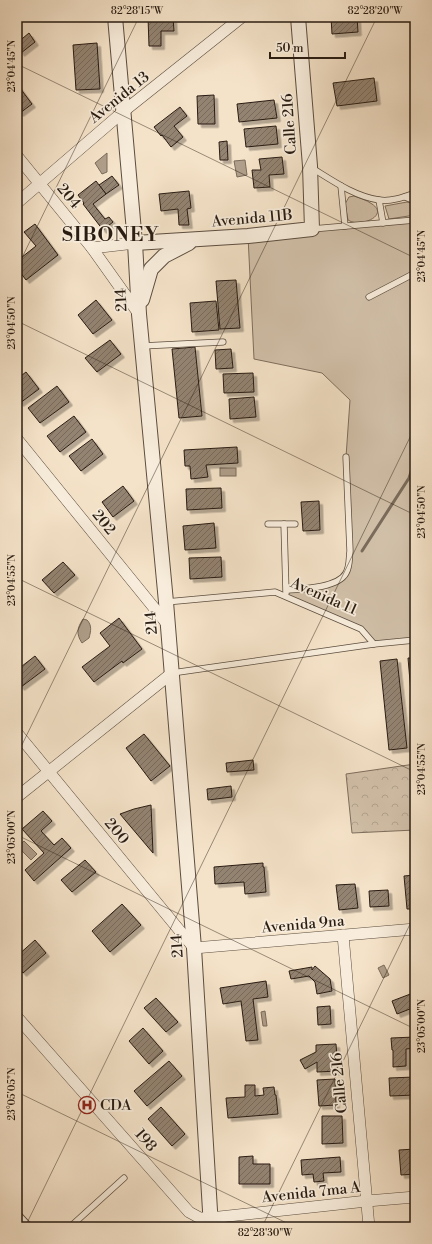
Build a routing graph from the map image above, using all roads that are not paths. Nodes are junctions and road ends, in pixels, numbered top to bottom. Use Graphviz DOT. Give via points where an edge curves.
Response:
graph roads {
  1 [pos="115,17"];
  2 [pos="242,17"];
  3 [pos="298,17"];
  4 [pos="124,111"];
  5 [pos="17,156"];
  6 [pos="310,166"];
  7 [pos="39,183"];
  8 [pos="340,186"];
  9 [pos="415,193"];
  10 [pos="405,197"];
  11 [pos="379,200"];
  12 [pos="415,201"];
  13 [pos="17,203"];
  14 [pos="415,220"];
  15 [pos="383,223"];
  16 [pos="345,226"];
  17 [pos="312,229"];
  18 [pos="193,241"];
  19 [pos="135,243"];
  20 [pos="92,248"];
  21 [pos="415,273"];
  22 [pos="369,297"];
  23 [pos="139,314"];
  24 [pos="223,342"];
  25 [pos="142,346"];
  26 [pos="17,439"];
  27 [pos="346,457"];
  28 [pos="268,524"];
  29 [pos="284,524"];
  30 [pos="295,524"];
  31 [pos="286,593"];
  32 [pos="166,602"];
  33 [pos="168,625"];
  34 [pos="415,640"];
  35 [pos="374,644"];
  36 [pos="172,673"];
  37 [pos="17,733"];
  38 [pos="49,772"];
  39 [pos="17,797"];
  40 [pos="415,929"];
  41 [pos="343,935"];
  42 [pos="194,948"];
  43 [pos="17,1017"];
  44 [pos="124,1178"];
  45 [pos="415,1197"];
  46 [pos="367,1201"];
  47 [pos="17,1213"];
  48 [pos="211,1222"];
  49 [pos="30,1227"];
  50 [pos="70,1227"];
  51 [pos="369,1227"];
  1 -- 4 [label="street, 214"];
  2 -- 4 [label="street, Avenida 13"];
  3 -- 6 [label="street, Calle 216"];
  4 -- 7 [label="street, Avenida 13"];
  4 -- 19 [label="street, 214"];
  5 -- 7 [label="street, 204"];
  6 -- 8 [label="lane"];
  6 -- 17 [label="street, Calle 216"];
  7 -- 13 [label="street, Avenida 13"];
  7 -- 20 [label="street, 204"];
  8 -- 11 [label="lane"];
  8 -- 16 [label="lane"];
  9 -- 10 [label="lane"];
  10 -- 11 [label="lane"];
  10 -- 12 [label="lane"];
  11 -- 15 [label="lane"];
  14 -- 15 [label="lane, Avenida 11B"];
  15 -- 16 [label="lane, Avenida 11B"];
  16 -- 17 [label="lane, Avenida 11B"];
  17 -- 18 [label="street, Avenida 11B"];
  18 -- 19 [label="street, Avenida 11B"];
  18 -- 23 [label="street" via="164,256 151,269"];
  19 -- 20 [label="street, Avenida 11B"];
  19 -- 23 [label="street, 214"];
  20 -- 23 [label="street, 204"];
  21 -- 22 [label="lane"];
  23 -- 25 [label="street, 214"];
  24 -- 25 [label="lane"];
  25 -- 32 [label="street, 214"];
  26 -- 33 [label="street, 202"];
  27 -- 31 [label="lane" via="350,551 346,572 335,582"];
  28 -- 29 [label="lane"];
  29 -- 30 [label="lane"];
  29 -- 31 [label="lane"];
  31 -- 32 [label="lane, Avenida 11"];
  31 -- 35 [label="lane, Avenida 11" via="362,629"];
  32 -- 33 [label="street, 214"];
  33 -- 36 [label="street, 214"];
  34 -- 35 [label="lane"];
  35 -- 36 [label="lane"];
  36 -- 38 [label="street"];
  36 -- 42 [label="street, 214"];
  37 -- 38 [label="street, 200"];
  38 -- 39 [label="street"];
  38 -- 42 [label="street, 200"];
  40 -- 41 [label="street, Avenida 9na"];
  41 -- 42 [label="street, Avenida 9na"];
  41 -- 46 [label="street, Calle 216"];
  42 -- 48 [label="street, 214"];
  43 -- 48 [label="street, 198" via="189,1212"];
  44 -- 50 [label="lane"];
  45 -- 46 [label="street, Avenida 7ma A"];
  46 -- 48 [label="street, Avenida 7ma A"];
  46 -- 51 [label="street, Calle 216"];
  47 -- 49 [label="lane"];
}
